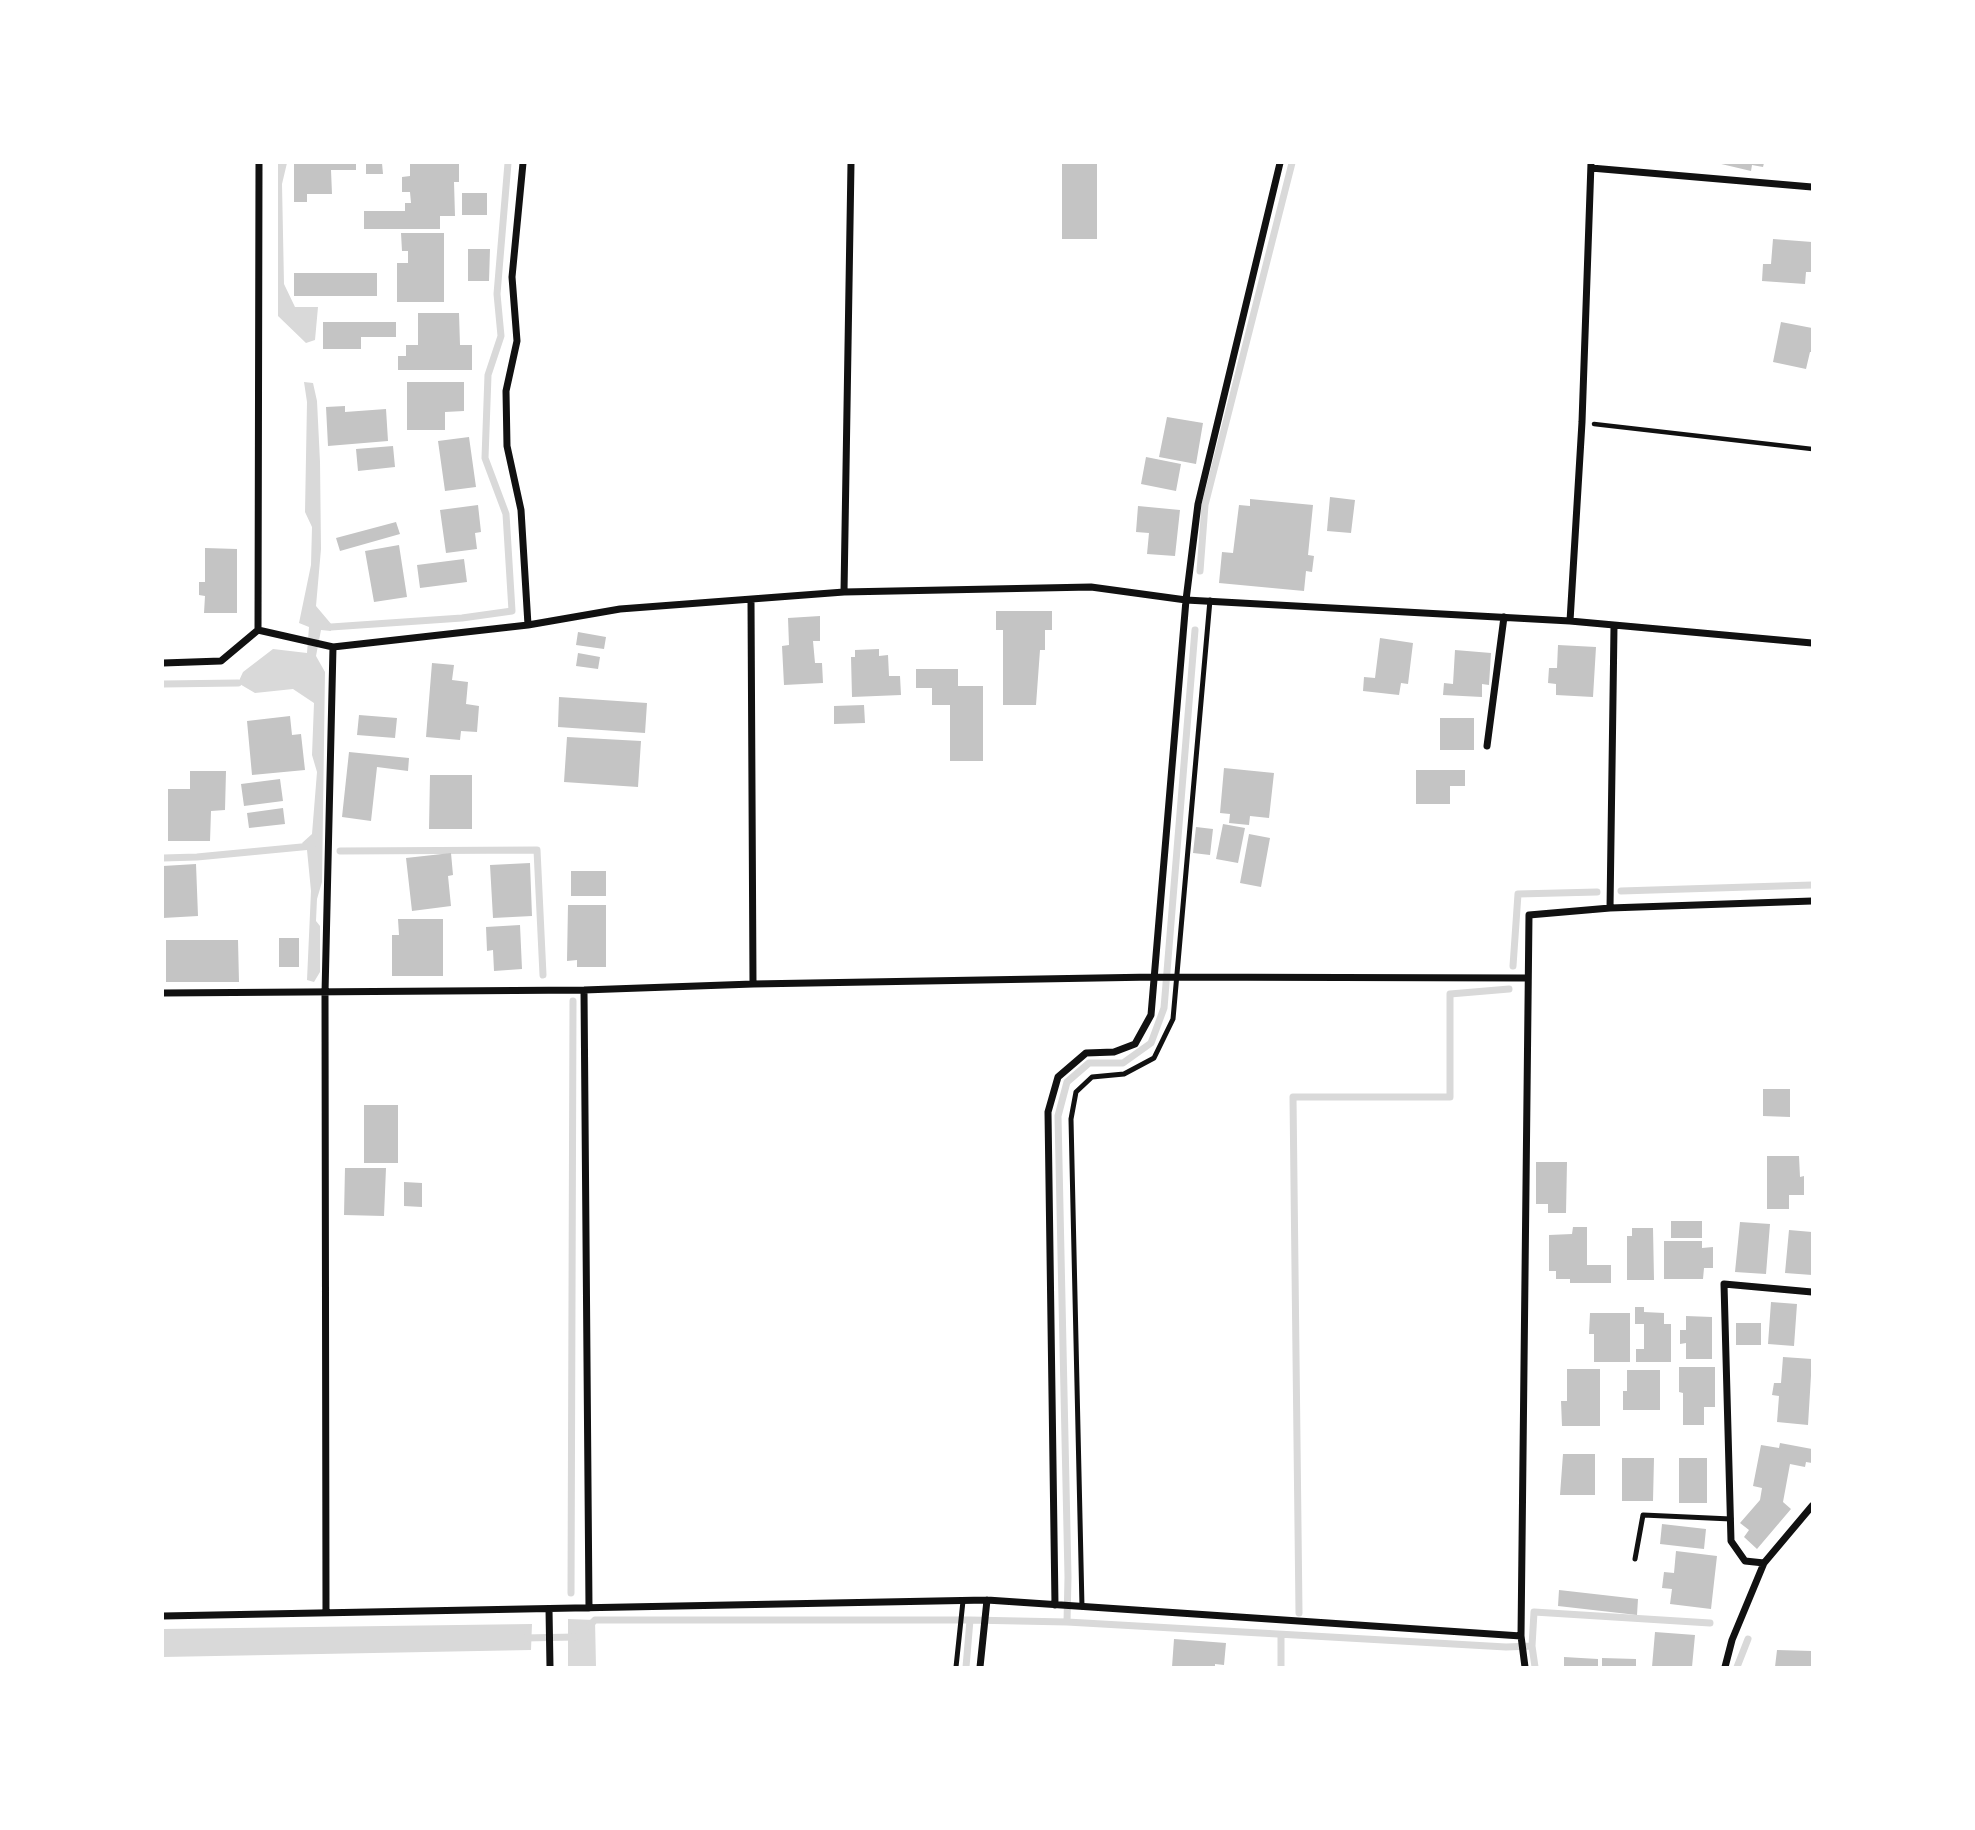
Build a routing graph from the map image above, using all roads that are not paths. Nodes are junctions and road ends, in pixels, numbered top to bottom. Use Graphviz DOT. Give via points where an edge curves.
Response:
graph roads {
  1 [pos="259,163"];
  2 [pos="523,163"];
  3 [pos="851,163"];
  4 [pos="1280,163"];
  5 [pos="1591,166"];
  6 [pos="1812,187"];
  7 [pos="844,592"];
  8 [pos="751,600"];
  9 [pos="1186,600"];
  10 [pos="1210,600"];
  11 [pos="1504,617"];
  12 [pos="1570,621"];
  13 [pos="528,625"];
  14 [pos="1614,627"];
  15 [pos="258,630"];
  16 [pos="1812,643"];
  17 [pos="333,647"];
  18 [pos="163,663"];
  19 [pos="1488,746"];
  20 [pos="1812,901"];
  21 [pos="1610,908"];
  22 [pos="1154,977"];
  23 [pos="1177,978"];
  24 [pos="1527,978"];
  25 [pos="752,984"];
  26 [pos="584,990"];
  27 [pos="163,993"];
  28 [pos="325,993"];
  29 [pos="1812,1292"];
  30 [pos="1812,1506"];
  31 [pos="1731,1519"];
  32 [pos="1635,1559"];
  33 [pos="1764,1563"];
  34 [pos="987,1600"];
  35 [pos="963,1601"];
  36 [pos="1055,1605"];
  37 [pos="1082,1607"];
  38 [pos="589,1608"];
  39 [pos="550,1609"];
  40 [pos="326,1613"];
  41 [pos="163,1616"];
  42 [pos="1521,1636"];
  43 [pos="550,1667"];
  44 [pos="956,1667"];
  45 [pos="980,1667"];
  46 [pos="1525,1667"];
  47 [pos="1725,1667"];
  1 -- 15 [label="street"];
  2 -- 13 [label="street" via="512,277 517,341 506,391 507,446 521,510"];
  3 -- 7 [label="street"];
  4 -- 9 [label="street" via="1198,504"];
  5 -- 6 [label="street"];
  5 -- 12 [label="street"];
  7 -- 8 [label="street"];
  7 -- 9 [label="street" via="1091,587"];
  8 -- 13 [label="street" via="620,609"];
  8 -- 25 [label="street"];
  9 -- 10 [label="street"];
  9 -- 22 [label="street"];
  10 -- 11 [label="street"];
  10 -- 23 [label="lane"];
  11 -- 12 [label="street"];
  11 -- 19 [label="street"];
  12 -- 14 [label="street"];
  13 -- 17 [label="street"];
  14 -- 16 [label="street"];
  14 -- 21 [label="street"];
  15 -- 17 [label="street"];
  15 -- 18 [label="street" via="221,661"];
  17 -- 28 [label="street"];
  20 -- 21 [label="street"];
  21 -- 24 [label="street" via="1530,915"];
  22 -- 23 [label="street"];
  22 -- 25 [label="street"];
  22 -- 36 [label="street" via="1151,1014 1135,1044 1114,1052 1086,1053 1058,1077 1048,1112"];
  23 -- 24 [label="street"];
  23 -- 37 [label="lane" via="1174,1019 1154,1058 1124,1074 1092,1077 1076,1092 1071,1119"];
  24 -- 42 [label="street"];
  25 -- 26 [label="street"];
  26 -- 28 [label="street"];
  26 -- 38 [label="street"];
  27 -- 28 [label="street"];
  28 -- 40 [label="street"];
  29 -- 31 [label="street" via="1724,1284"];
  30 -- 33 [label="street"];
  31 -- 32 [label="lane" via="1643,1515"];
  31 -- 33 [label="street" via="1731,1541 1745,1562"];
  33 -- 47 [label="street"];
  34 -- 35 [label="street"];
  34 -- 36 [label="street"];
  34 -- 45 [label="street"];
  35 -- 38 [label="street"];
  35 -- 44 [label="lane"];
  36 -- 37 [label="street"];
  37 -- 42 [label="street"];
  38 -- 39 [label="street"];
  39 -- 40 [label="street"];
  39 -- 43 [label="street"];
  40 -- 41 [label="street"];
  42 -- 46 [label="street"];
}
